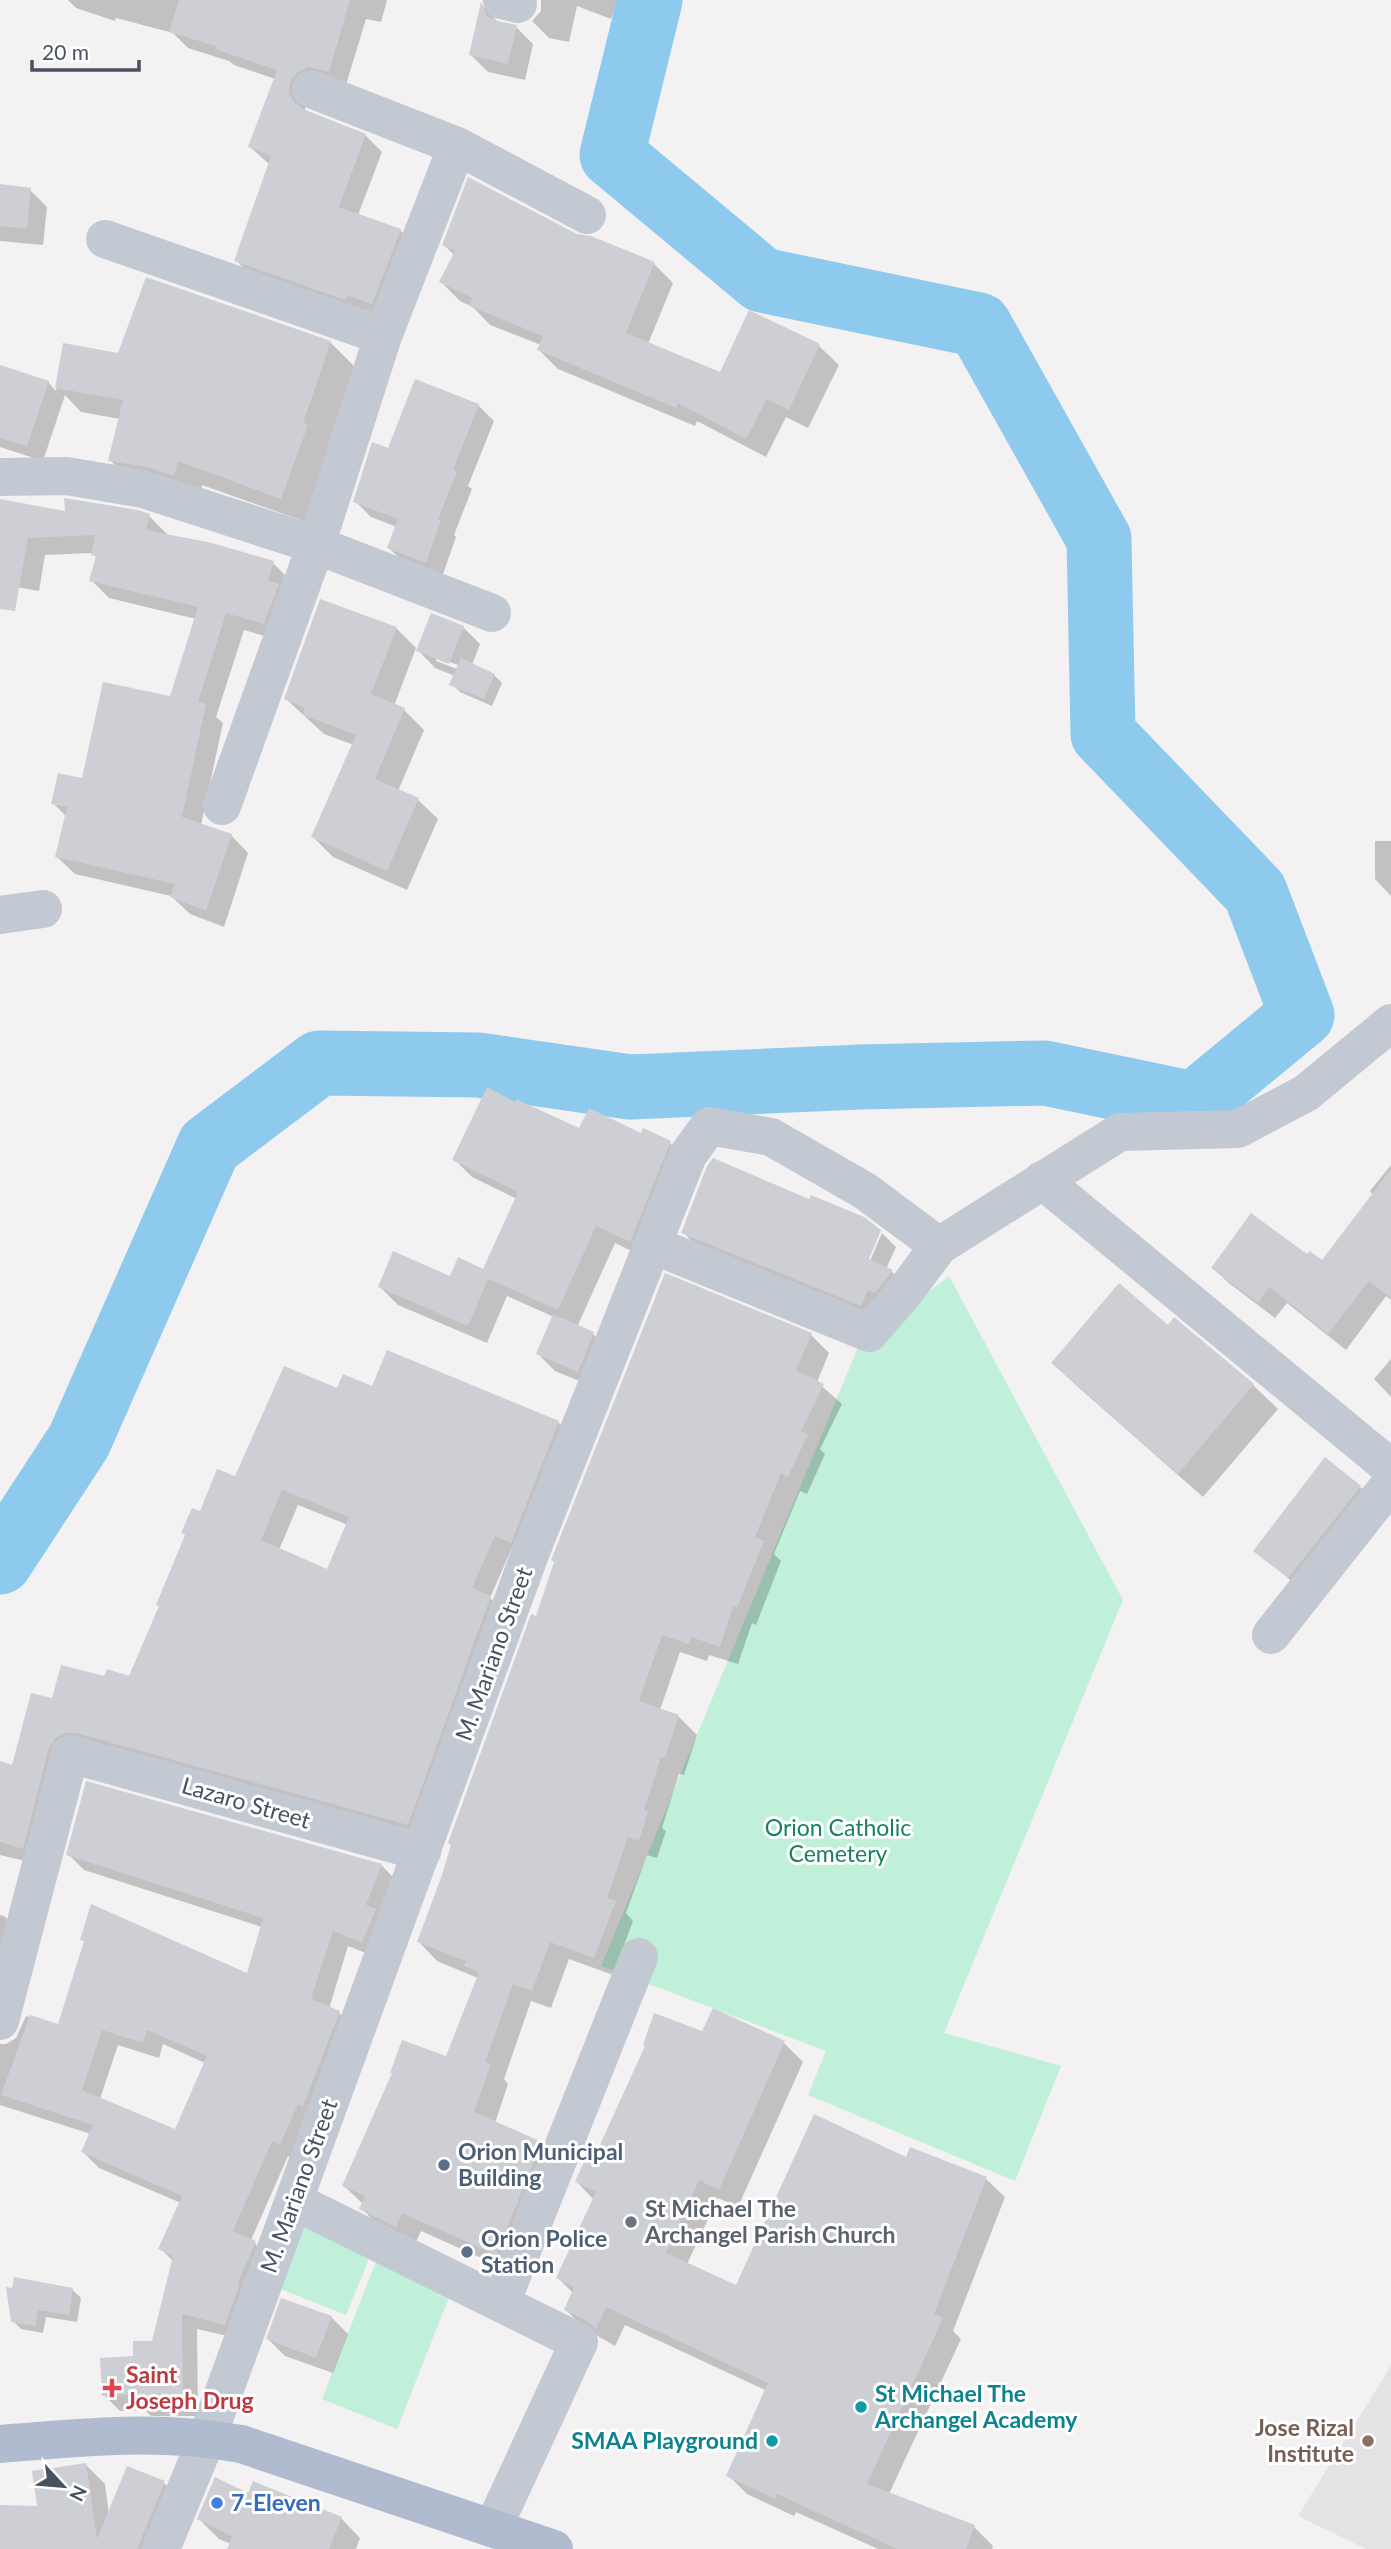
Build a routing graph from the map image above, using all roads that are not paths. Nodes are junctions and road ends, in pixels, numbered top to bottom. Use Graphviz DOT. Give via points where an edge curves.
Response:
graph roads {
  1 [pos="311,89"];
  2 [pos="457,146"];
  3 [pos="587,215"];
  4 [pos="105,239"];
  5 [pos="383,336"];
  6 [pos="0,477"];
  7 [pos="316,545"];
  8 [pos="492,613"];
  9 [pos="222,806"];
  10 [pos="43,909"];
  11 [pos="0,915"];
  12 [pos="1391,1023"];
  13 [pos="1042,1180"];
  14 [pos="653,1245"];
  15 [pos="939,1246"];
  16 [pos="1391,1468"];
  17 [pos="1391,1483"];
  18 [pos="1271,1635"];
  19 [pos="422,1852"];
  20 [pos="639,1957"];
  21 [pos="0,2021"];
  22 [pos="294,2202"];
  23 [pos="501,2303"];
  24 [pos="207,2438"];
  25 [pos="0,2444"];
  26 [pos="493,2528"];
  27 [pos="161,2549"];
  28 [pos="554,2549"];
  1 -- 2 [label="street"];
  2 -- 3 [label="street"];
  2 -- 5 [label="street"];
  4 -- 5 [label="street"];
  5 -- 7 [label="street"];
  6 -- 7 [label="street" via="66,476 143,489"];
  7 -- 8 [label="street"];
  7 -- 9 [label="street"];
  10 -- 11 [label="street"];
  12 -- 13 [label="street" via="1306,1093 1238,1129 1120,1132"];
  13 -- 15 [label="street"];
  13 -- 16 [label="street"];
  14 -- 15 [label="street" via="869,1333"];
  14 -- 15 [label="street, M. Mariano Street" via="688,1155 709,1126 771,1137 865,1191"];
  14 -- 19 [label="street, M. Mariano Street" via="530,1555"];
  17 -- 18 [label="street"];
  19 -- 21 [label="street, Lazaro Street" via="71,1754"];
  19 -- 22 [label="street, M. Mariano Street"];
  20 -- 23 [label="street"];
  22 -- 23 [label="street"];
  22 -- 24 [label="street, M. Mariano Street"];
  23 -- 26 [label="street" via="579,2342"];
  24 -- 25 [label="main road" via="104,2435"];
  24 -- 26 [label="main road" via="241,2444"];
  24 -- 27 [label="street, M. Mariano Street"];
  26 -- 28 [label="main road"];
}
